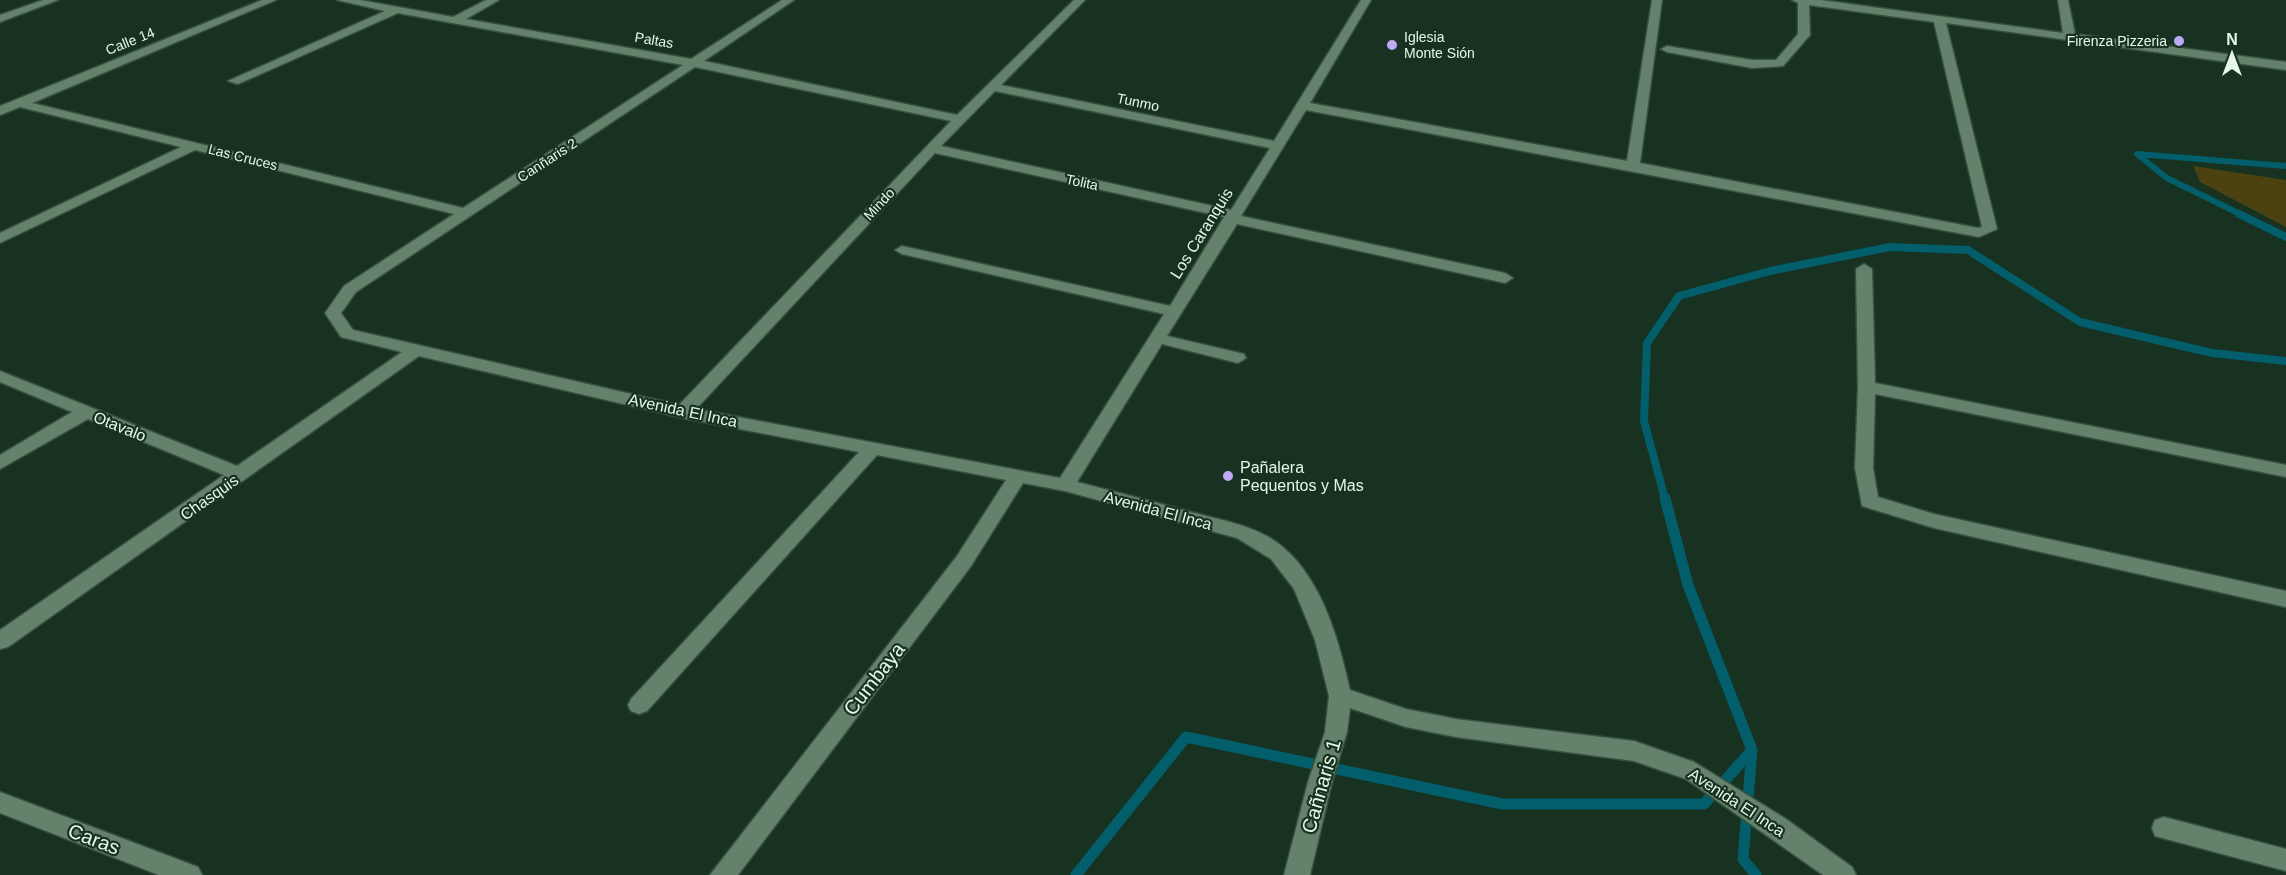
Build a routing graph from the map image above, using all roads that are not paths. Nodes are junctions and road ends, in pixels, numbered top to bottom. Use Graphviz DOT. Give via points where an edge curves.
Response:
graph roads {
  1 [pos="52,0"];
  2 [pos="271,0"];
  3 [pos="342,0"];
  4 [pos="494,0"];
  5 [pos="789,0"];
  6 [pos="1057,0"];
  7 [pos="1366,0"];
  8 [pos="1657,0"];
  9 [pos="1797,0"];
  10 [pos="2063,0"];
  11 [pos="1803,1"];
  12 [pos="1079,2"];
  13 [pos="1852,4"];
  14 [pos="396,10"];
  15 [pos="0,19"];
  16 [pos="1939,19"];
  17 [pos="455,20"];
  18 [pos="2070,37"];
  19 [pos="1667,50"];
  20 [pos="694,63"];
  21 [pos="2286,66"];
  22 [pos="234,81"];
  23 [pos="993,87"];
  24 [pos="18,103"];
  25 [pos="1303,106"];
  26 [pos="0,111"];
  27 [pos="960,119"];
  28 [pos="195,145"];
  29 [pos="1278,146"];
  30 [pos="932,148"];
  31 [pos="1633,165"];
  32 [pos="466,213"];
  33 [pos="1232,217"];
  34 [pos="0,239"];
  35 [pos="902,250"];
  36 [pos="1864,269"];
  37 [pos="1505,278"];
  38 [pos="1173,311"];
  39 [pos="347,334"];
  40 [pos="1156,338"];
  41 [pos="416,350"];
  42 [pos="1238,358"];
  43 [pos="0,376"];
  44 [pos="1867,387"];
  45 [pos="86,412"];
  46 [pos="683,412"];
  47 [pos="873,448"];
  48 [pos="0,463"];
  49 [pos="2286,471"];
  50 [pos="241,475"];
  51 [pos="1017,477"];
  52 [pos="1065,485"];
  53 [pos="2286,599"];
  54 [pos="0,641"];
  55 [pos="1340,696"];
  56 [pos="639,705"];
  57 [pos="0,802"];
  58 [pos="2164,828"];
  59 [pos="2286,860"];
  60 [pos="189,875"];
  61 [pos="723,875"];
  62 [pos="1297,875"];
  63 [pos="1843,875"];
  1 -- 15 [label="street"];
  2 -- 24 [label="street, Calle 14"];
  3 -- 14 [label="street, Paltas"];
  4 -- 17 [label="street"];
  5 -- 20 [label="street, Canñaris 2"];
  6 -- 12 [label="street"];
  7 -- 25 [label="street, Los Caranquis"];
  8 -- 31 [label="street"];
  9 -- 11 [label="street"];
  10 -- 18 [label="street"];
  11 -- 13 [label="street"];
  11 -- 19 [label="street" via="1804,35 1779,63 1752,63"];
  12 -- 23 [label="street, Mindo"];
  13 -- 16 [label="street"];
  14 -- 17 [label="street, Paltas"];
  14 -- 22 [label="street"];
  16 -- 18 [label="street"];
  16 -- 31 [label="street" via="1990,229 1986,232 1965,232"];
  17 -- 20 [label="street, Paltas"];
  18 -- 21 [label="street"];
  20 -- 27 [label="street, Paltas"];
  20 -- 32 [label="street, Canñaris 2"];
  23 -- 27 [label="street, Mindo"];
  23 -- 29 [label="street, Tunmo"];
  24 -- 26 [label="street, Calle 14"];
  24 -- 28 [label="street, Las Cruces"];
  25 -- 29 [label="street, Los Caranquis"];
  25 -- 31 [label="street"];
  27 -- 30 [label="street, Mindo"];
  28 -- 32 [label="street, Las Cruces"];
  28 -- 34 [label="street"];
  29 -- 33 [label="street, Los Caranquis"];
  30 -- 33 [label="street, Tolita"];
  30 -- 46 [label="street, Mindo"];
  32 -- 39 [label="street, Canñaris 2" via="350,289 333,313"];
  33 -- 37 [label="street, Tolita"];
  33 -- 38 [label="street, Los Caranquis"];
  35 -- 38 [label="street"];
  36 -- 44 [label="street"];
  38 -- 40 [label="street, Los Caranquis"];
  39 -- 41 [label="street, Avenida El Inca"];
  40 -- 42 [label="street"];
  40 -- 52 [label="street, Los Caranquis"];
  41 -- 46 [label="street, Avenida El Inca"];
  41 -- 50 [label="street, Chasquis"];
  43 -- 45 [label="street, Otavalo"];
  44 -- 49 [label="street"];
  44 -- 53 [label="street" via="1864,468 1869,501 1934,521"];
  45 -- 48 [label="street"];
  45 -- 50 [label="street, Otavalo"];
  46 -- 47 [label="street, Avenida El Inca"];
  47 -- 51 [label="street, Avenida El Inca"];
  47 -- 56 [label="street"];
  50 -- 54 [label="street, Chasquis"];
  51 -- 52 [label="street, Avenida El Inca"];
  51 -- 61 [label="street, Cumbaya" via="964,561"];
  52 -- 55 [label="street, Avenida El Inca" via="1243,533 1280,555 1307,594 1334,666"];
  55 -- 62 [label="street, Cañnaris 1" via="1336,732"];
  55 -- 63 [label="street, Avenida El Inca" via="1406,718 1456,728 1634,751 1694,772"];
  57 -- 60 [label="street, Caras"];
  58 -- 59 [label="street"];
}
